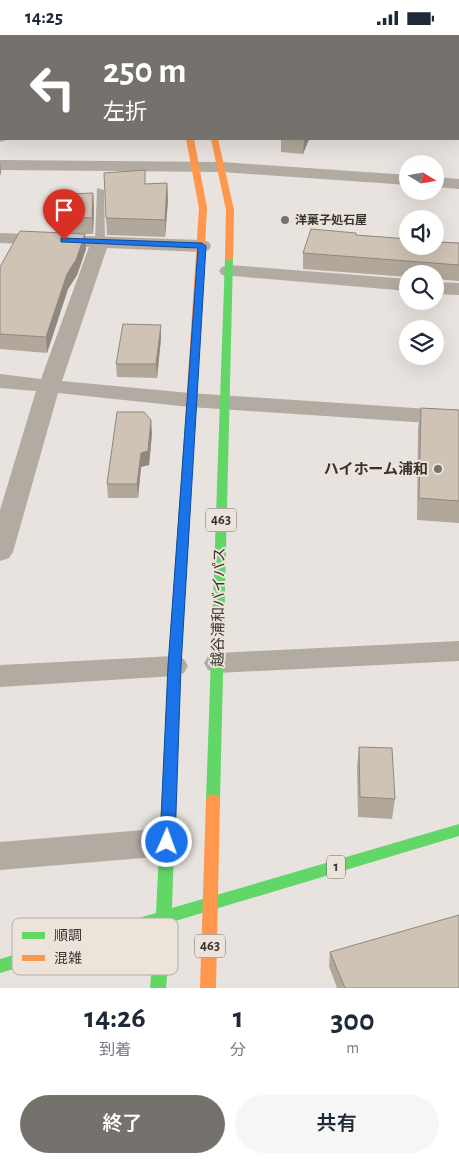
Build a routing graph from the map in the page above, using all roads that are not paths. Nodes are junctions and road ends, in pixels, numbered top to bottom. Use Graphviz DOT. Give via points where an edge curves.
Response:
graph roads {
  1 [pos="190,140"];
  2 [pos="214,140"];
  3 [pos="0,165"];
  4 [pos="197,166"];
  5 [pos="222,167"];
  6 [pos="399,179"];
  7 [pos="444,183"];
  8 [pos="459,184"];
  9 [pos="100,190"];
  10 [pos="4,238"];
  11 [pos="100,241"];
  12 [pos="202,246"];
  13 [pos="0,257"];
  14 [pos="229,271"];
  15 [pos="399,284"];
  16 [pos="444,288"];
  17 [pos="459,289"];
  18 [pos="0,381"];
  19 [pos="48,386"];
  20 [pos="190,400"];
  21 [pos="224,403"];
  22 [pos="459,418"];
  23 [pos="0,552"];
  24 [pos="459,651"];
  25 [pos="218,663"];
  26 [pos="174,666"];
  27 [pos="0,676"];
  28 [pos="459,830"];
  29 [pos="167,842"];
  30 [pos="0,856"];
  31 [pos="212,904"];
  32 [pos="164,918"];
  33 [pos="12,962"];
  34 [pos="0,966"];
  35 [pos="159,975"];
  36 [pos="158,988"];
  37 [pos="208,988"];
  1 -- 4 [label="main road, 463"];
  2 -- 5 [label="main road, 越谷浦和バイパス / 463"];
  3 -- 4 [label="street"];
  4 -- 5 [label="street"];
  4 -- 12 [label="main road, 463" via="203,208"];
  5 -- 6 [label="street"];
  5 -- 14 [label="main road, 越谷浦和バイパス / 463" via="230,210"];
  7 -- 8 [label="street"];
  9 -- 11 [label="lane"];
  10 -- 11 [label="street"];
  10 -- 13 [label="street"];
  11 -- 12 [label="street"];
  11 -- 19 [label="street"];
  12 -- 20 [label="main road, 463"];
  14 -- 15 [label="street"];
  14 -- 21 [label="main road, 越谷浦和バイパス / 463"];
  16 -- 17 [label="street"];
  18 -- 19 [label="street"];
  19 -- 20 [label="street"];
  19 -- 23 [label="street"];
  20 -- 21 [label="street"];
  20 -- 26 [label="main road, 463"];
  21 -- 22 [label="street"];
  21 -- 25 [label="main road, 越谷浦和バイパス / 463"];
  24 -- 25 [label="street"];
  25 -- 31 [label="main road, 越谷浦和バイパス / 463"];
  26 -- 27 [label="street"];
  26 -- 29 [label="main road, 463"];
  28 -- 31 [label="main road, 1"];
  29 -- 30 [label="street"];
  29 -- 32 [label="main road, 463"];
  31 -- 32 [label="main road, 1"];
  31 -- 37 [label="main road, 越谷浦和バイパス / 463"];
  33 -- 34 [label="main road, 1"];
  35 -- 36 [label="main road, 463"];
}
